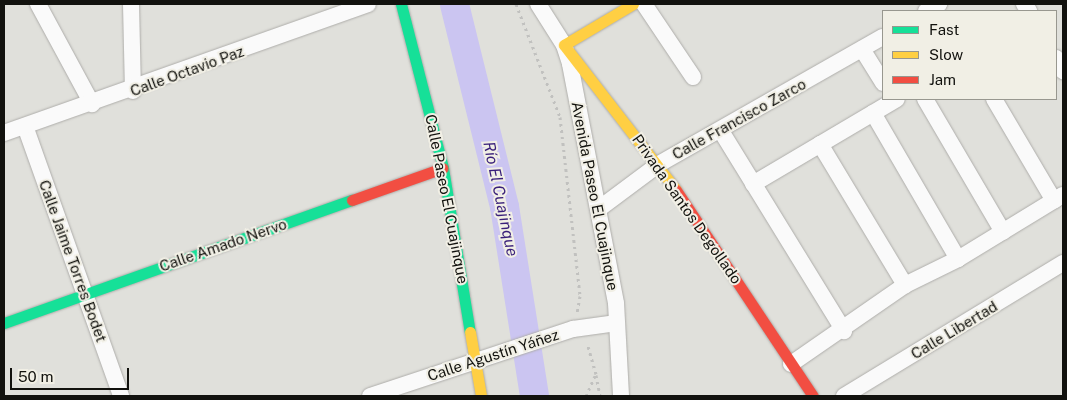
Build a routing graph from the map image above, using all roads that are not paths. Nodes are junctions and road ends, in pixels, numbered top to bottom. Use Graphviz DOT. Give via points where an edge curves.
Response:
graph roads {
  1 [pos="38,4"];
  2 [pos="131,4"];
  3 [pos="368,4"];
  4 [pos="401,4"];
  5 [pos="538,4"];
  6 [pos="633,4"];
  7 [pos="644,4"];
  8 [pos="939,4"];
  9 [pos="928,10"];
  10 [pos="882,38"];
  11 [pos="564,46"];
  12 [pos="862,49"];
  13 [pos="1057,60"];
  14 [pos="1063,71"];
  15 [pos="693,77"];
  16 [pos="882,81"];
  17 [pos="133,90"];
  18 [pos="893,100"];
  19 [pos="927,100"];
  20 [pos="995,100"];
  21 [pos="92,104"];
  22 [pos="873,113"];
  23 [pos="25,126"];
  24 [pos="721,131"];
  25 [pos="4,133"];
  26 [pos="820,144"];
  27 [pos="659,164"];
  28 [pos="443,168"];
  29 [pos="753,184"];
  30 [pos="1059,198"];
  31 [pos="600,208"];
  32 [pos="1003,232"];
  33 [pos="958,259"];
  34 [pos="1063,263"];
  35 [pos="905,285"];
  36 [pos="86,293"];
  37 [pos="4,323"];
  38 [pos="617,323"];
  39 [pos="844,331"];
  40 [pos="477,358"];
  41 [pos="792,364"];
  42 [pos="847,395"];
  43 [pos="121,396"];
  44 [pos="370,396"];
  45 [pos="481,396"];
  46 [pos="621,396"];
  47 [pos="813,396"];
  1 -- 21 [label="street"];
  2 -- 17 [label="street"];
  3 -- 17 [label="street, Calle Octavio Paz"];
  4 -- 28 [label="street, Calle Paseo El Cuajinque" via="412,35"];
  5 -- 11 [label="street, Avenida Paseo El Cuajinque"];
  6 -- 11 [label="street"];
  7 -- 15 [label="street"];
  8 -- 9 [label="street"];
  10 -- 12 [label="street, Calle Francisco Zarco"];
  11 -- 27 [label="street, Privada Santos Degollado"];
  11 -- 31 [label="street, Avenida Paseo El Cuajinque"];
  12 -- 16 [label="street"];
  12 -- 24 [label="street, Calle Francisco Zarco"];
  13 -- 14 [label="street"];
  17 -- 21 [label="street, Calle Octavio Paz"];
  18 -- 22 [label="street"];
  19 -- 32 [label="street"];
  20 -- 30 [label="street"];
  21 -- 23 [label="street, Calle Octavio Paz"];
  22 -- 26 [label="street"];
  22 -- 33 [label="street"];
  23 -- 25 [label="street, Calle Octavio Paz"];
  23 -- 36 [label="street, Calle Jaime Torres Bodet"];
  24 -- 27 [label="street, Calle Francisco Zarco"];
  24 -- 29 [label="street"];
  26 -- 29 [label="street"];
  26 -- 35 [label="street"];
  27 -- 31 [label="street, Calle Francisco Zarco"];
  27 -- 41 [label="street, Privada Santos Degollado"];
  28 -- 36 [label="street, Calle Amado Nervo"];
  28 -- 40 [label="street, Calle Paseo El Cuajinque"];
  29 -- 39 [label="street"];
  30 -- 32 [label="street"];
  31 -- 38 [label="street, Avenida Paseo El Cuajinque"];
  32 -- 33 [label="street"];
  33 -- 35 [label="street"];
  34 -- 42 [label="street, Calle Libertad"];
  35 -- 39 [label="street"];
  36 -- 37 [label="street, Calle Amado Nervo"];
  36 -- 43 [label="street, Calle Jaime Torres Bodet"];
  38 -- 40 [label="street, Calle Agustín Yáñez"];
  38 -- 46 [label="street, Avenida Paseo El Cuajinque"];
  39 -- 41 [label="street"];
  40 -- 44 [label="street, Calle Agustín Yáñez"];
  40 -- 45 [label="street, Calle Paseo El Cuajinque"];
  41 -- 47 [label="street, Privada Santos Degollado"];
}
